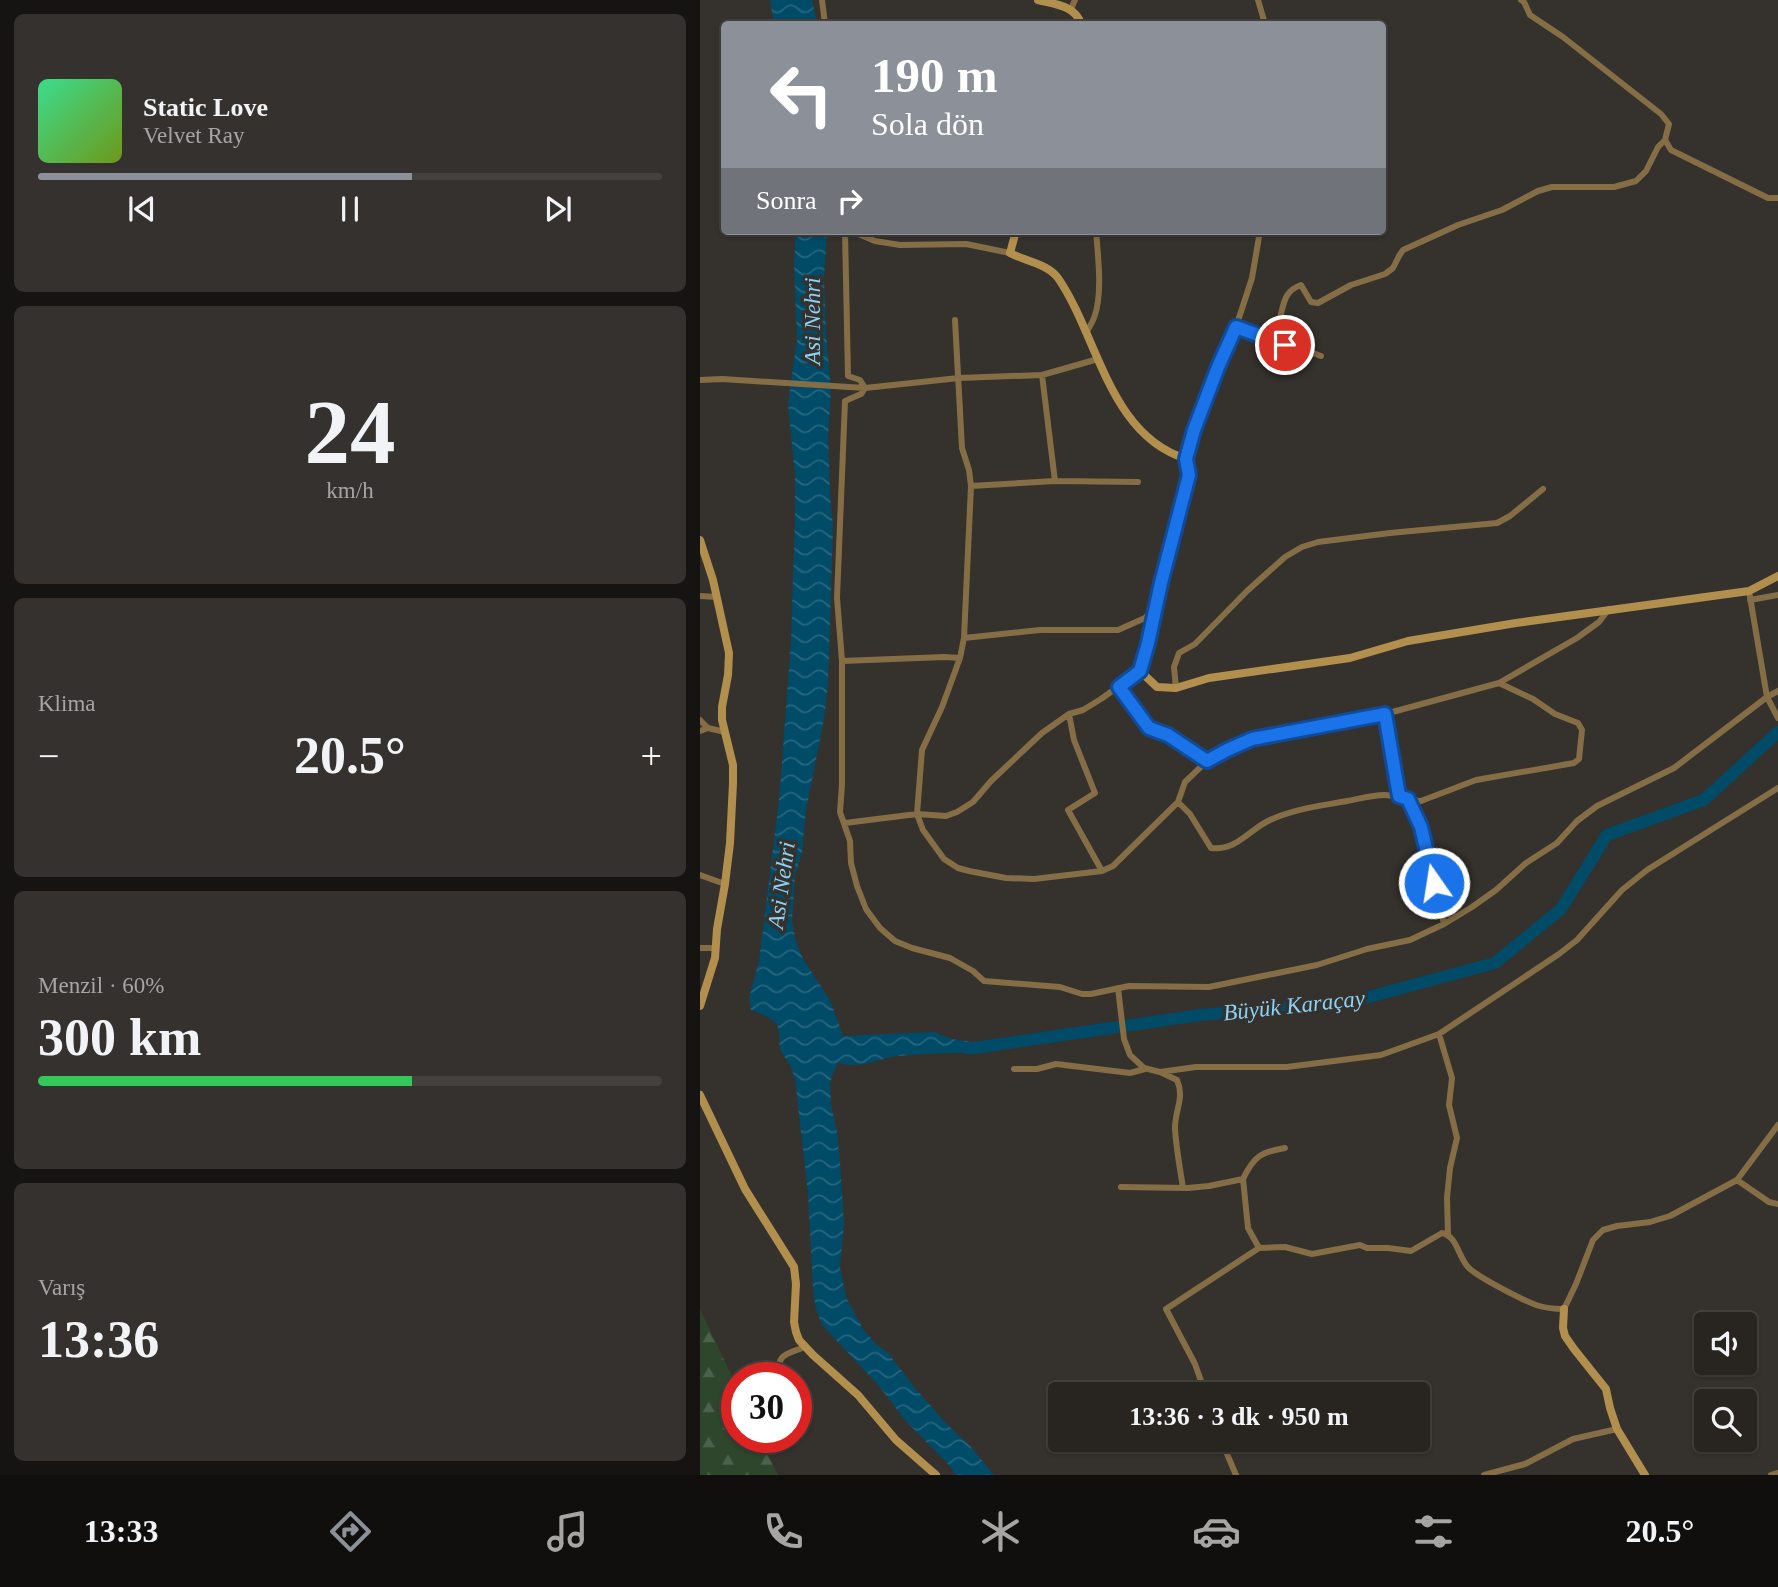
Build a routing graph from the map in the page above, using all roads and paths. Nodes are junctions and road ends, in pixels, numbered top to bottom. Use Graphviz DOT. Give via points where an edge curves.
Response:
graph roads {
  1 [pos="822,0"];
  2 [pos="1038,0"];
  3 [pos="1258,0"];
  4 [pos="1521,0"];
  5 [pos="1073,4"];
  6 [pos="825,21"];
  7 [pos="1080,21"];
  8 [pos="1264,21"];
  9 [pos="1665,140"];
  10 [pos="1778,198"];
  11 [pos="845,235"];
  12 [pos="860,235"];
  13 [pos="1015,235"];
  14 [pos="1096,235"];
  15 [pos="1259,235"];
  16 [pos="1010,253"];
  17 [pos="955,320"];
  18 [pos="1236,327"];
  19 [pos="1086,333"];
  20 [pos="1269,340"];
  21 [pos="1321,356"];
  22 [pos="1098,359"];
  23 [pos="1042,375"];
  24 [pos="959,378"];
  25 [pos="700,380"];
  26 [pos="865,388"];
  27 [pos="1186,459"];
  28 [pos="1055,481"];
  29 [pos="1138,482"];
  30 [pos="971,486"];
  31 [pos="1543,489"];
  32 [pos="700,540"];
  33 [pos="1778,576"];
  34 [pos="1778,595"];
  35 [pos="700,596"];
  36 [pos="1750,596"];
  37 [pos="717,597"];
  38 [pos="1155,607"];
  39 [pos="1609,609"];
  40 [pos="964,638"];
  41 [pos="960,658"];
  42 [pos="842,661"];
  43 [pos="1140,671"];
  44 [pos="1499,683"];
  45 [pos="1119,687"];
  46 [pos="1176,688"];
  47 [pos="1778,691"];
  48 [pos="1767,697"];
  49 [pos="1385,714"];
  50 [pos="1069,715"];
  51 [pos="1778,718"];
  52 [pos="700,720"];
  53 [pos="708,729"];
  54 [pos="700,732"];
  55 [pos="725,732"];
  56 [pos="1207,761"];
  57 [pos="1778,788"];
  58 [pos="1399,796"];
  59 [pos="1408,799"];
  60 [pos="1178,802"];
  61 [pos="917,814"];
  62 [pos="845,824"];
  63 [pos="1102,871"];
  64 [pos="700,875"];
  65 [pos="726,884"];
  66 [pos="1444,925"];
  67 [pos="700,948"];
  68 [pos="715,948"];
  69 [pos="1118,988"];
  70 [pos="700,1006"];
  71 [pos="1439,1034"];
  72 [pos="1014,1069"];
  73 [pos="1145,1069"];
  74 [pos="1160,1072"];
  75 [pos="700,1095"];
  76 [pos="1778,1125"];
  77 [pos="1285,1148"];
  78 [pos="1243,1179"];
  79 [pos="1737,1180"];
  80 [pos="1121,1187"];
  81 [pos="1183,1188"];
  82 [pos="1778,1204"];
  83 [pos="1448,1234"];
  84 [pos="1259,1248"];
  85 [pos="1564,1309"];
  86 [pos="805,1347"];
  87 [pos="779,1362"];
  88 [pos="1201,1382"];
  89 [pos="1617,1429"];
  90 [pos="1226,1452"];
  91 [pos="1778,1473"];
  92 [pos="936,1475"];
  93 [pos="1237,1475"];
  94 [pos="1483,1475"];
  95 [pos="1645,1475"];
  96 [pos="1771,1475"];
  1 -- 6 [label="street"];
  2 -- 5 [label="street"];
  3 -- 8 [label="street"];
  4 -- 9 [label="street" via="1530,15 1661,114 1669,124"];
  5 -- 7 [label="street"];
  9 -- 10 [label="street" via="1671,150 1768,198"];
  9 -- 20 [label="street" via="1636,181 1615,187 1538,191 1404,250 1385,274 1318,303 1311,302 1301,285 1292,288"];
  11 -- 26 [label="street" via="848,376 860,380"];
  12 -- 16 [label="street" via="900,245 966,244"];
  13 -- 16 [label="street"];
  14 -- 19 [label="street" via="1097,301"];
  15 -- 18 [label="street"];
  16 -- 19 [label="street" via="1057,278"];
  17 -- 24 [label="street"];
  18 -- 20 [label="street"];
  18 -- 27 [label="street"];
  19 -- 22 [label="street"];
  20 -- 21 [label="street"];
  22 -- 23 [label="street"];
  22 -- 27 [label="street" via="1136,426"];
  23 -- 24 [label="street"];
  23 -- 28 [label="street"];
  24 -- 26 [label="street"];
  24 -- 30 [label="street" via="962,448"];
  25 -- 26 [label="street"];
  26 -- 42 [label="street" via="845,401 837,598"];
  27 -- 38 [label="street" via="1189,475"];
  28 -- 29 [label="street"];
  28 -- 30 [label="street"];
  30 -- 40 [label="street"];
  31 -- 46 [label="street" via="1497,523 1302,547 1247,592 1195,644 1178,653"];
  32 -- 37 [label="street"];
  33 -- 36 [label="street"];
  34 -- 36 [label="street"];
  35 -- 37 [label="street"];
  36 -- 39 [label="street"];
  36 -- 48 [label="street"];
  37 -- 55 [label="street" via="729,653 722,707"];
  38 -- 40 [label="street" via="1145,618 1118,630 1041,630"];
  38 -- 43 [label="street"];
  39 -- 44 [label="street" via="1577,638"];
  39 -- 46 [label="street" via="1408,641 1350,658 1209,678"];
  40 -- 41 [label="street"];
  41 -- 42 [label="street"];
  41 -- 61 [label="street" via="922,750"];
  42 -- 62 [label="street" via="840,811"];
  43 -- 45 [label="street"];
  43 -- 46 [label="street" via="1157,687"];
  44 -- 49 [label="street"];
  44 -- 59 [label="street" via="1578,723 1582,730 1579,760 1476,780 1421,801"];
  45 -- 50 [label="street"];
  45 -- 56 [label="street" via="1149,728"];
  47 -- 48 [label="street"];
  48 -- 51 [label="street"];
  48 -- 66 [label="street" via="1674,768 1598,806 1557,843"];
  49 -- 56 [label="street" via="1252,739"];
  49 -- 58 [label="street"];
  50 -- 61 [label="street" via="1042,733 973,802 946,816"];
  50 -- 63 [label="street" via="1095,793 1068,810"];
  52 -- 53 [label="street"];
  53 -- 54 [label="street"];
  53 -- 55 [label="street"];
  55 -- 65 [label="street" via="733,765"];
  56 -- 60 [label="street" via="1185,782"];
  57 -- 71 [label="street" via="1647,870 1622,890 1577,940"];
  58 -- 59 [label="street"];
  58 -- 60 [label="street" via="1381,795 1292,812 1220,849 1211,848"];
  59 -- 66 [label="street" via="1421,827"];
  60 -- 63 [label="street"];
  61 -- 62 [label="street"];
  61 -- 63 [label="street" via="944,859 958,868 1034,879"];
  62 -- 69 [label="street" via="851,863 866,909 895,941 950,958 984,981 1060,987 1082,994"];
  64 -- 65 [label="street"];
  65 -- 68 [label="street"];
  66 -- 69 [label="street" via="1403,942 1229,984"];
  67 -- 68 [label="street"];
  68 -- 70 [label="street"];
  69 -- 73 [label="street" via="1124,1039 1130,1055"];
  71 -- 74 [label="street" via="1381,1055 1287,1067 1196,1067"];
  71 -- 83 [label="street" via="1451,1078 1449,1105 1457,1138 1447,1198"];
  72 -- 73 [label="street" via="1056,1064 1129,1073"];
  73 -- 74 [label="street"];
  74 -- 81 [label="street" via="1177,1080 1180,1087 1175,1131"];
  75 -- 86 [label="street" via="744,1189 794,1267 796,1332"];
  76 -- 79 [label="street"];
  77 -- 78 [label="street" via="1259,1155"];
  78 -- 81 [label="street"];
  78 -- 84 [label="street" via="1248,1228"];
  79 -- 82 [label="street"];
  79 -- 85 [label="street" via="1670,1216 1603,1230 1593,1240"];
  80 -- 81 [label="street"];
  83 -- 84 [label="street" via="1411,1251 1360,1245 1312,1254 1284,1247"];
  83 -- 85 [label="street" via="1476,1275 1536,1305"];
  84 -- 88 [label="street" via="1166,1309"];
  85 -- 89 [label="street" via="1565,1336 1606,1389"];
  86 -- 87 [label="street" via="782,1356"];
  86 -- 92 [label="street"];
  89 -- 94 [label="street" via="1573,1438 1525,1464"];
  89 -- 95 [label="street"];
  90 -- 93 [label="street"];
  91 -- 96 [label="street"];
}
